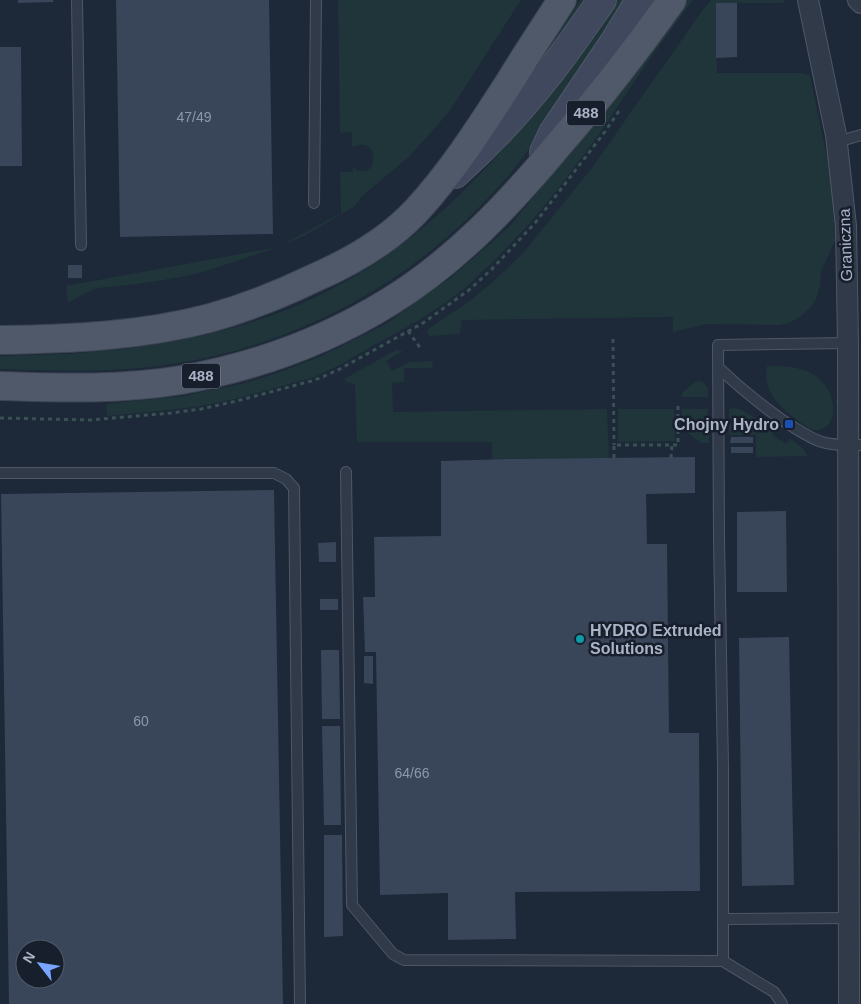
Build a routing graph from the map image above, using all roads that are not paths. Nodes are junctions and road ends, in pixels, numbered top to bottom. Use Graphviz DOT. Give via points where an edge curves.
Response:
graph roads {
  1 [pos="77,0"];
  2 [pos="316,0"];
  3 [pos="562,0"];
  4 [pos="602,0"];
  5 [pos="640,0"];
  6 [pos="672,0"];
  7 [pos="808,0"];
  8 [pos="858,0"];
  9 [pos="861,3"];
  10 [pos="861,135"];
  11 [pos="837,142"];
  12 [pos="531,178"];
  13 [pos="314,203"];
  14 [pos="415,211"];
  15 [pos="81,245"];
  16 [pos="0,340"];
  17 [pos="848,343"];
  18 [pos="719,368"];
  19 [pos="0,386"];
  20 [pos="855,445"];
  21 [pos="346,472"];
  22 [pos="0,473"];
  23 [pos="849,918"];
  24 [pos="723,919"];
  25 [pos="723,961"];
  26 [pos="300,1004"];
  27 [pos="782,1004"];
  28 [pos="849,1004"];
  1 -- 15 [label="lane"];
  2 -- 13 [label="lane"];
  3 -- 14 [label="main road" via="472,141"];
  4 -- 14 [label="main road" via="550,72 490,141"];
  5 -- 12 [label="main road" via="553,133"];
  6 -- 12 [label="main road, 488" via="593,105"];
  7 -- 11 [label="street, Graniczna"];
  8 -- 9 [label="street"];
  10 -- 11 [label="lane"];
  11 -- 17 [label="street, Graniczna" via="846,226"];
  12 -- 19 [label="main road, 488" via="485,226 421,280 352,323 281,354 216,373 150,384 81,388"];
  14 -- 16 [label="main road" via="396,230 352,259 247,307 209,318 137,331"];
  17 -- 18 [label="lane" via="718,345"];
  17 -- 20 [label="street, Graniczna"];
  18 -- 20 [label="lane" via="740,388 800,431 824,442"];
  18 -- 24 [label="lane"];
  20 -- 23 [label="street, Graniczna"];
  21 -- 25 [label="lane" via="352,905 393,954 404,960"];
  22 -- 26 [label="lane" via="274,473 294,488"];
  23 -- 24 [label="lane"];
  23 -- 28 [label="street, Graniczna"];
  24 -- 25 [label="lane"];
  25 -- 27 [label="lane" via="774,992"];
}
